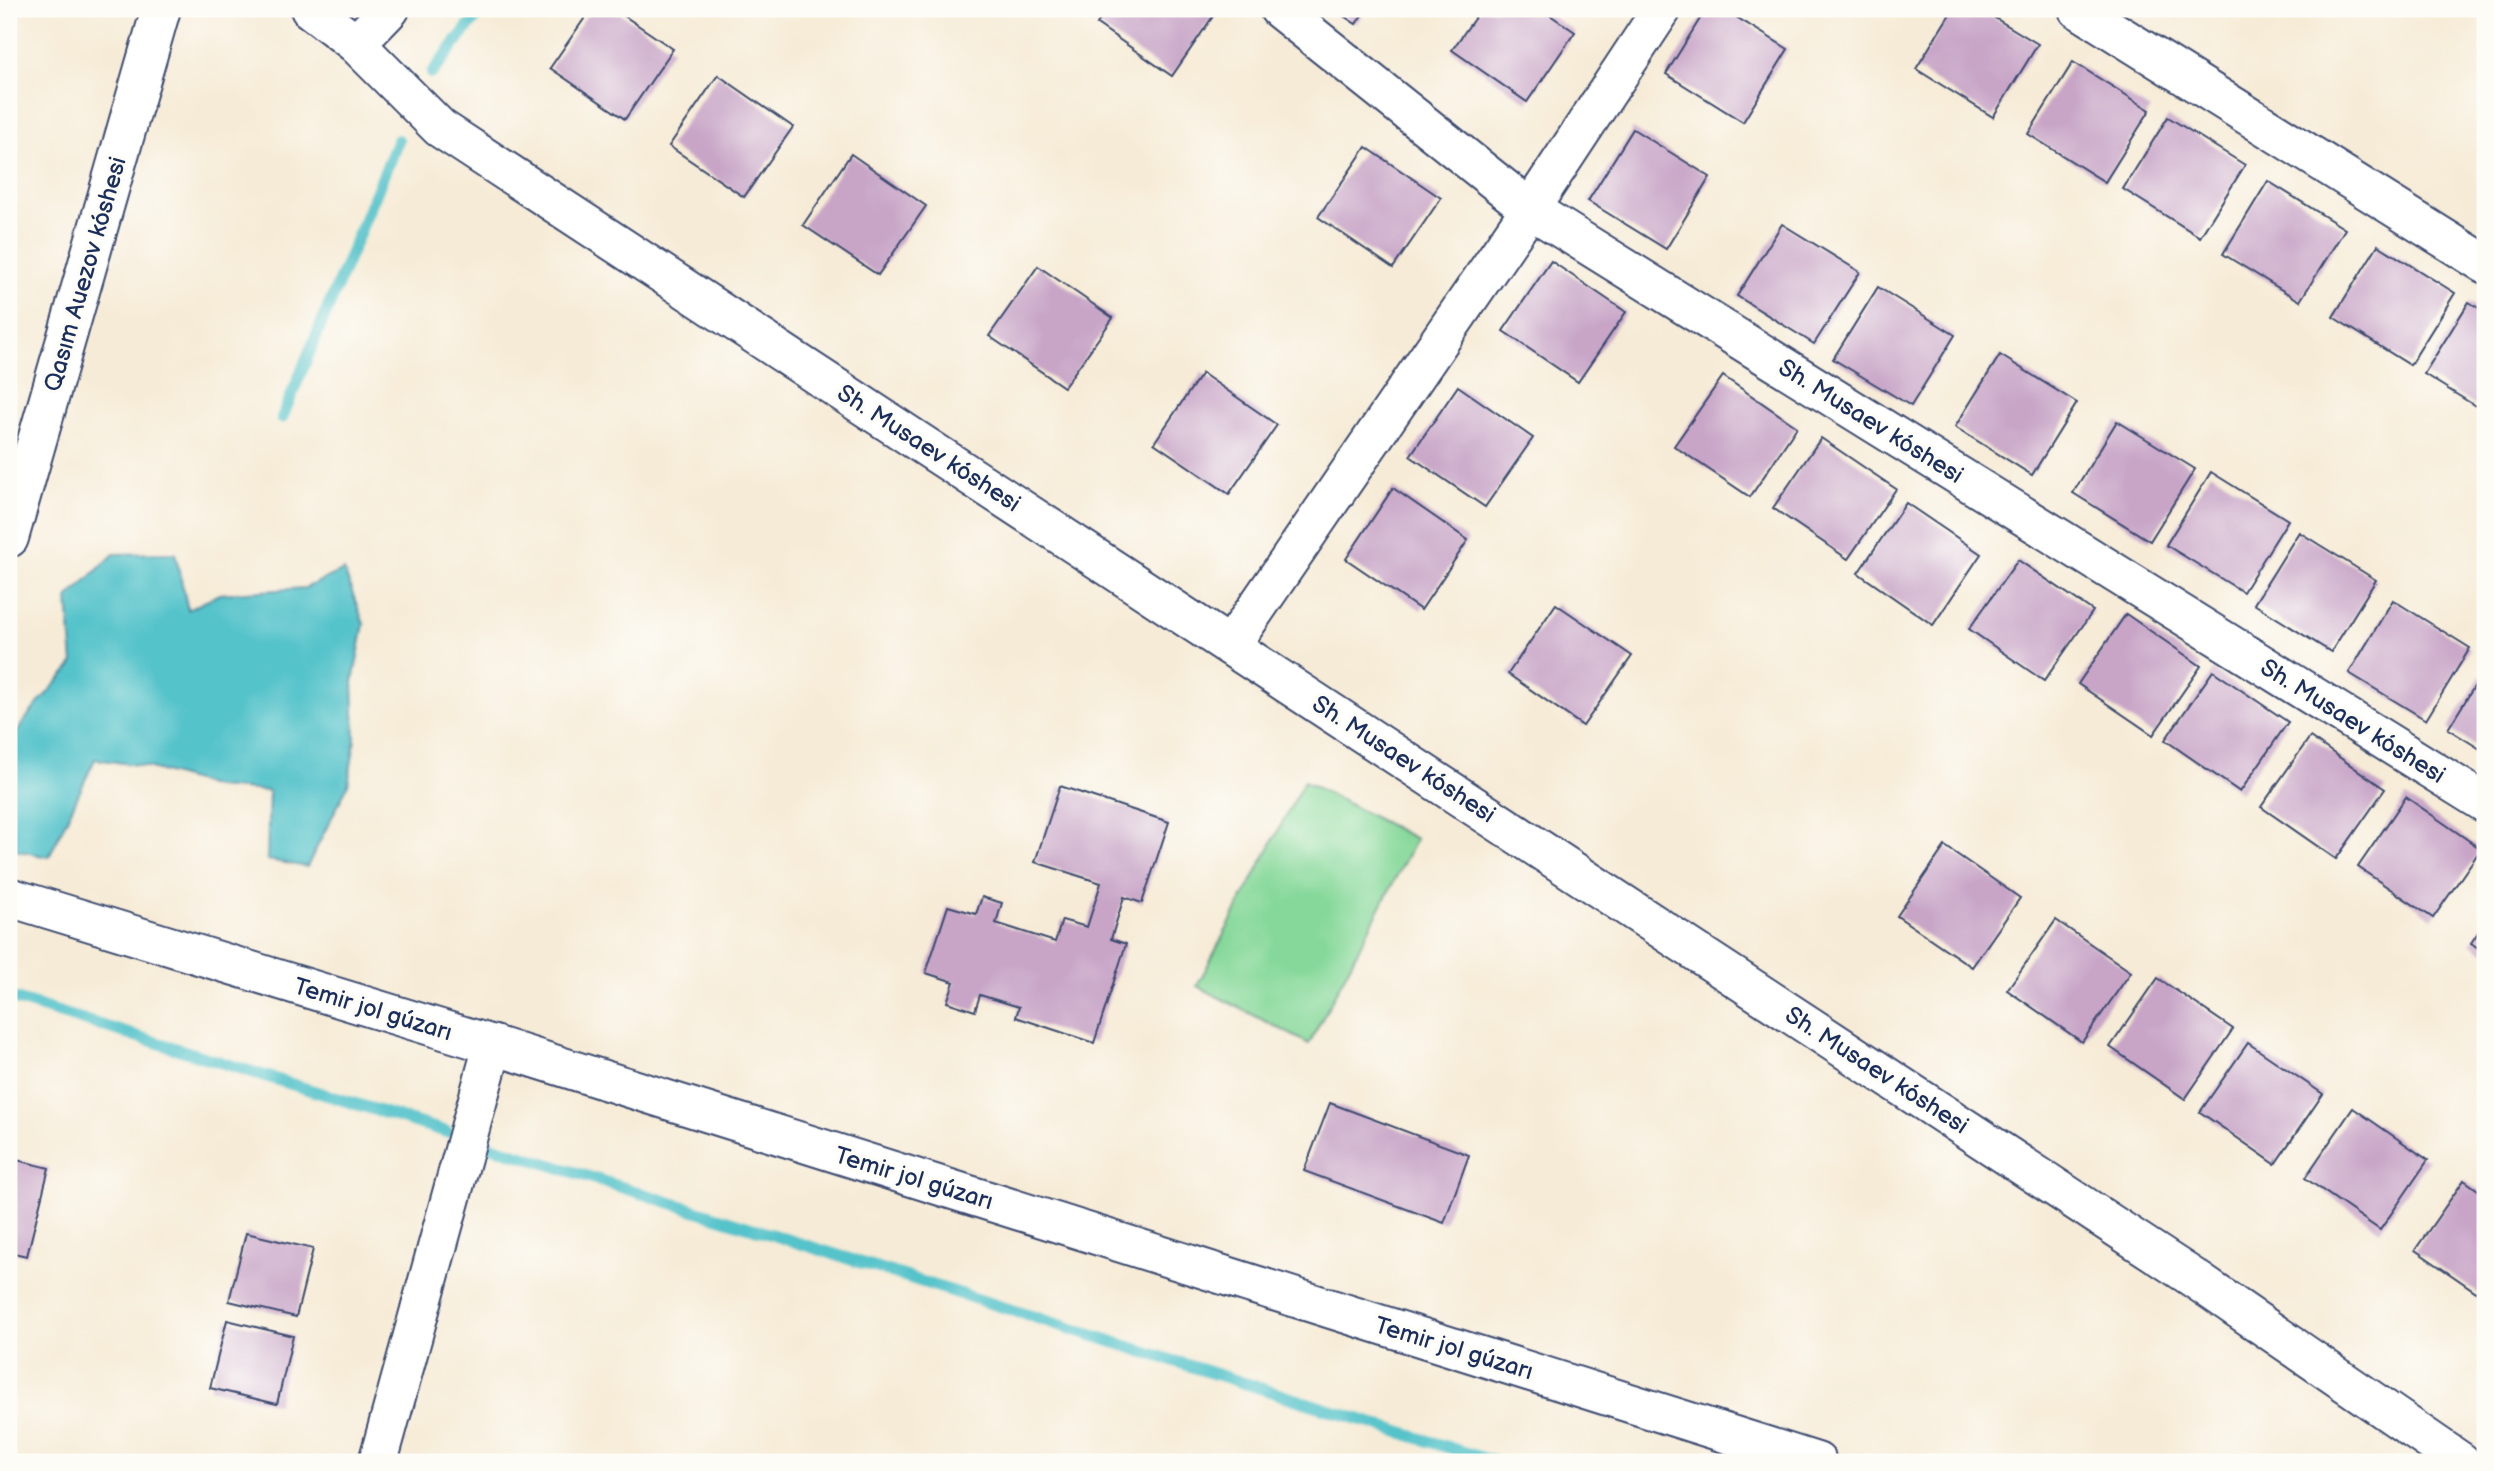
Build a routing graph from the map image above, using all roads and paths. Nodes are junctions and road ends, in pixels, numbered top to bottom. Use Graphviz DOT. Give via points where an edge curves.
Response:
graph roads {
  1 [pos="161,9"];
  2 [pos="310,9"];
  3 [pos="390,9"];
  4 [pos="1279,9"];
  5 [pos="1662,9"];
  6 [pos="2085,10"];
  7 [pos="356,44"];
  8 [pos="1530,209"];
  9 [pos="2485,264"];
  10 [pos="9,538"];
  11 [pos="1231,645"];
  12 [pos="2485,803"];
  13 [pos="9,898"];
  14 [pos="493,1045"];
  15 [pos="1753,1453"];
  16 [pos="378,1462"];
  17 [pos="1817,1462"];
  18 [pos="2461,1462"];
  1 -- 10 [label="street, Qasım Auezov kóshesi"];
  2 -- 7 [label="street, Sh. Musaev kóshesi"];
  3 -- 7 [label="street"];
  4 -- 8 [label="street, Sh. Musaev kóshesi"];
  5 -- 8 [label="street"];
  6 -- 9 [label="street"];
  7 -- 11 [label="street, Sh. Musaev kóshesi" via="440,128"];
  8 -- 11 [label="street"];
  8 -- 12 [label="street, Sh. Musaev kóshesi"];
  11 -- 18 [label="street, Sh. Musaev kóshesi" via="2181,1269"];
  13 -- 14 [label="street, Temir jol gúzarı"];
  14 -- 15 [label="street, Temir jol gúzarı"];
  14 -- 16 [label="street"];
  15 -- 17 [label="street, Temir jol gúzarı"];
}
